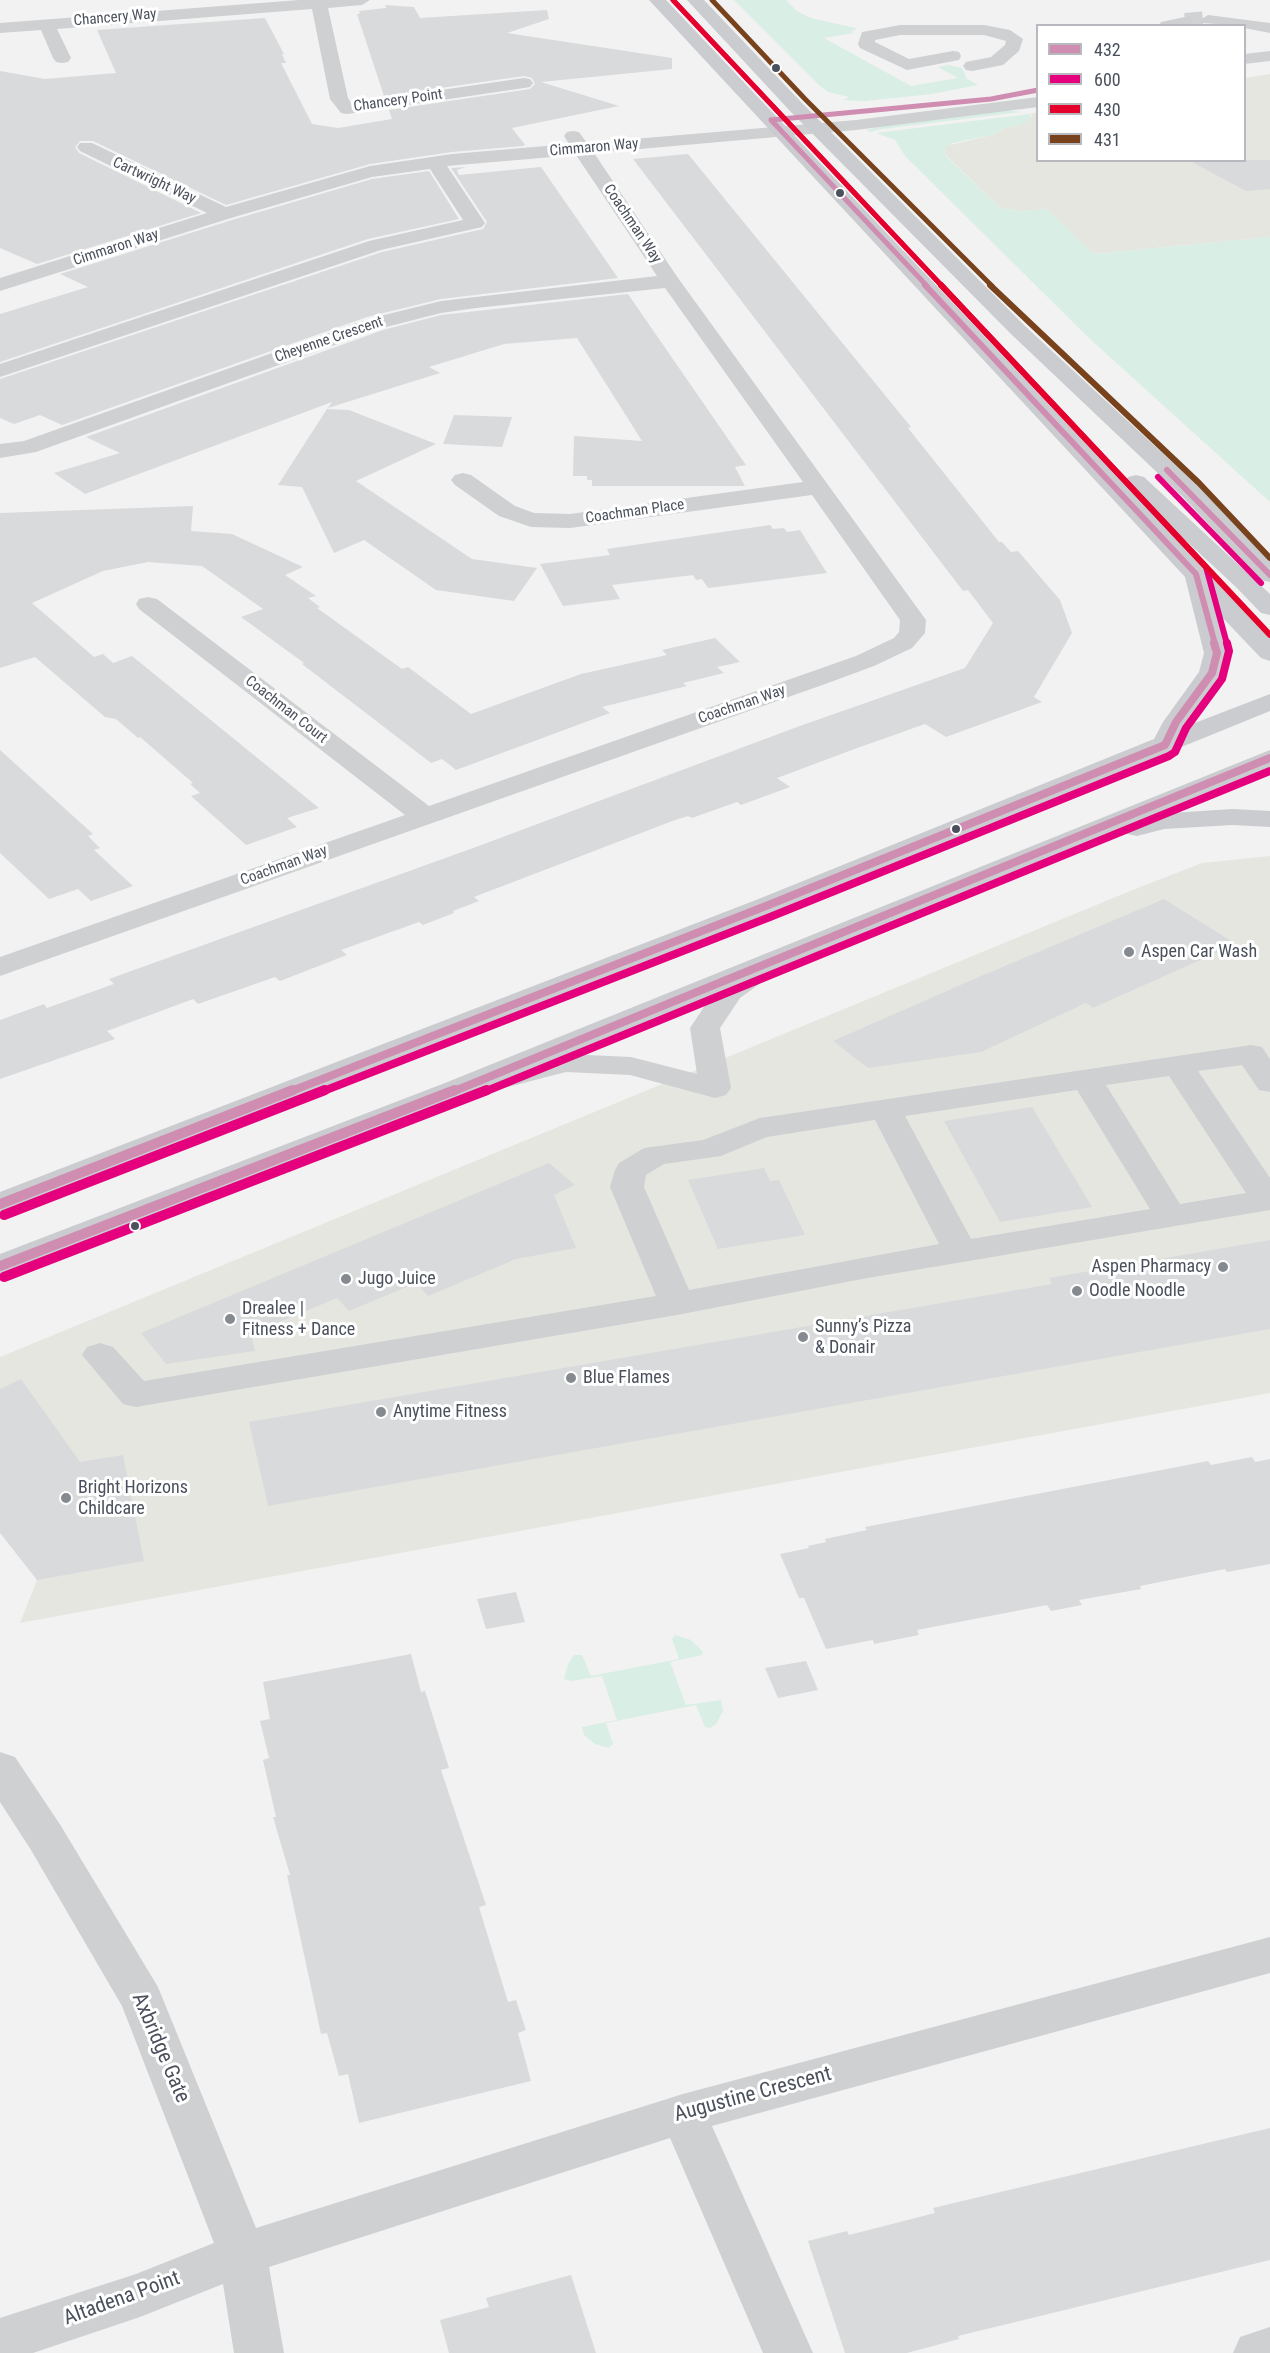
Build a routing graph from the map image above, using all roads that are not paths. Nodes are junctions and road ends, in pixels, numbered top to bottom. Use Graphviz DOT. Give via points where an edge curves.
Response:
graph roads {
  1 [pos="362,0"];
  2 [pos="657,0"];
  3 [pos="695,0"];
  4 [pos="318,1"];
  5 [pos="1208,20"];
  6 [pos="1185,22"];
  7 [pos="47,24"];
  8 [pos="1176,24"];
  9 [pos="1270,27"];
  10 [pos="0,28"];
  11 [pos="953,56"];
  12 [pos="1270,56"];
  13 [pos="62,58"];
  14 [pos="1246,59"];
  15 [pos="907,65"];
  16 [pos="972,66"];
  17 [pos="925,75"];
  18 [pos="524,82"];
  19 [pos="1036,90"];
  20 [pos="1036,102"];
  21 [pos="811,123"];
  22 [pos="776,126"];
  23 [pos="578,143"];
  24 [pos="86,147"];
  25 [pos="436,163"];
  26 [pos="370,172"];
  27 [pos="224,214"];
  28 [pos="670,281"];
  29 [pos="0,285"];
  30 [pos="0,371"];
  31 [pos="1064,435"];
  32 [pos="0,451"];
  33 [pos="463,480"];
  34 [pos="818,487"];
  35 [pos="1191,492"];
  36 [pos="1270,545"];
  37 [pos="1196,574"];
  38 [pos="1270,575"];
  39 [pos="148,604"];
  40 [pos="1270,609"];
  41 [pos="1270,653"];
  42 [pos="1270,702"];
  43 [pos="1165,745"];
  44 [pos="1270,758"];
  45 [pos="424,816"];
  46 [pos="1270,819"];
  47 [pos="1017,862"];
  48 [pos="3,961"];
  49 [pos="768,964"];
  50 [pos="1178,1065"];
  51 [pos="1086,1079"];
  52 [pos="1270,1083"];
  53 [pos="456,1090"];
  54 [pos="885,1109"];
  55 [pos="1269,1199"];
  56 [pos="0,1204"];
  57 [pos="1171,1216"];
  58 [pos="960,1251"];
  59 [pos="0,1266"];
  60 [pos="677,1304"];
  61 [pos="100,1355"];
  62 [pos="0,1768"];
  63 [pos="1270,1955"];
  64 [pos="683,2114"];
  65 [pos="242,2254"];
  66 [pos="0,2341"];
  67 [pos="1270,2350"];
  68 [pos="259,2353"];
  69 [pos="788,2353"];
  70 [pos="1258,2353"];
  1 -- 4 [label="street, Chancery Way"];
  2 -- 22 [label="main road"];
  3 -- 21 [label="main road"];
  4 -- 7 [label="street, Chancery Way"];
  4 -- 18 [label="street, Chancery Point" via="339,99 347,109"];
  5 -- 9 [label="street"];
  6 -- 8 [label="street"];
  7 -- 10 [label="street, Chancery Way"];
  7 -- 13 [label="street, Chancery Way"];
  11 -- 15 [label="street"];
  12 -- 14 [label="street"];
  15 -- 16 [label="street" via="866,44 868,36 900,30 948,29 984,30 1015,39 1013,47 997,61"];
  15 -- 17 [label="street"];
  19 -- 21 [label="street"];
  20 -- 21 [label="street"];
  21 -- 22 [label="street, Cimmaron Way"];
  21 -- 35 [label="main road" via="1073,384"];
  22 -- 23 [label="street, Cimmaron Way"];
  22 -- 31 [label="main road"];
  23 -- 25 [label="street, Cimmaron Way"];
  23 -- 26 [label="street, Cimmaron Way" via="425,152 396,157 375,165"];
  23 -- 28 [label="street, Coachman Way"];
  24 -- 27 [label="street, Cartwright Way"];
  25 -- 26 [label="street, Cimmaron Way"];
  25 -- 30 [label="street" via="475,223 376,245"];
  26 -- 27 [label="street, Cimmaron Way"];
  27 -- 29 [label="street, Cimmaron Way"];
  28 -- 32 [label="street, Cheyenne Crescent" via="476,302 375,323 28,447"];
  28 -- 34 [label="street, Coachman Way"];
  31 -- 37 [label="main road"];
  31 -- 40 [label="main road" via="1134,480"];
  33 -- 34 [label="street, Coachman Place" via="507,511 541,521 570,521"];
  34 -- 45 [label="street, Coachman Way" via="913,620 912,633 903,643 828,675"];
  35 -- 36 [label="main road"];
  35 -- 38 [label="main road"];
  37 -- 41 [label="main road"];
  37 -- 43 [label="main road" via="1217,653 1212,674 1176,722"];
  39 -- 45 [label="street, Coachman Court"];
  42 -- 43 [label="main road"];
  43 -- 56 [label="main road" via="766,906"];
  44 -- 47 [label="main road"];
  45 -- 48 [label="street, Coachman Way"];
  46 -- 47 [label="main road" via="1163,821"];
  47 -- 49 [label="main road"];
  49 -- 53 [label="main road"];
  49 -- 53 [label="street" via="729,992 705,1028 715,1088 631,1066 566,1063"];
  50 -- 51 [label="street"];
  50 -- 52 [label="street" via="1251,1054"];
  50 -- 55 [label="street"];
  51 -- 54 [label="street"];
  51 -- 57 [label="street"];
  53 -- 59 [label="main road"];
  54 -- 58 [label="street"];
  54 -- 60 [label="street" via="760,1128 709,1149 656,1155 631,1170 627,1187"];
  55 -- 57 [label="street"];
  57 -- 58 [label="street"];
  58 -- 60 [label="street"];
  60 -- 61 [label="street" via="136,1395"];
  62 -- 65 [label="street, Axbridge Gate" via="142,2000"];
  63 -- 64 [label="street, Augustine Crescent"];
  64 -- 65 [label="street, Augustine Crescent"];
  64 -- 69 [label="street"];
  65 -- 66 [label="street, Altadena Point" via="140,2295"];
  65 -- 68 [label="street, Axbridge Gate"];
  67 -- 70 [label="street"];
}
